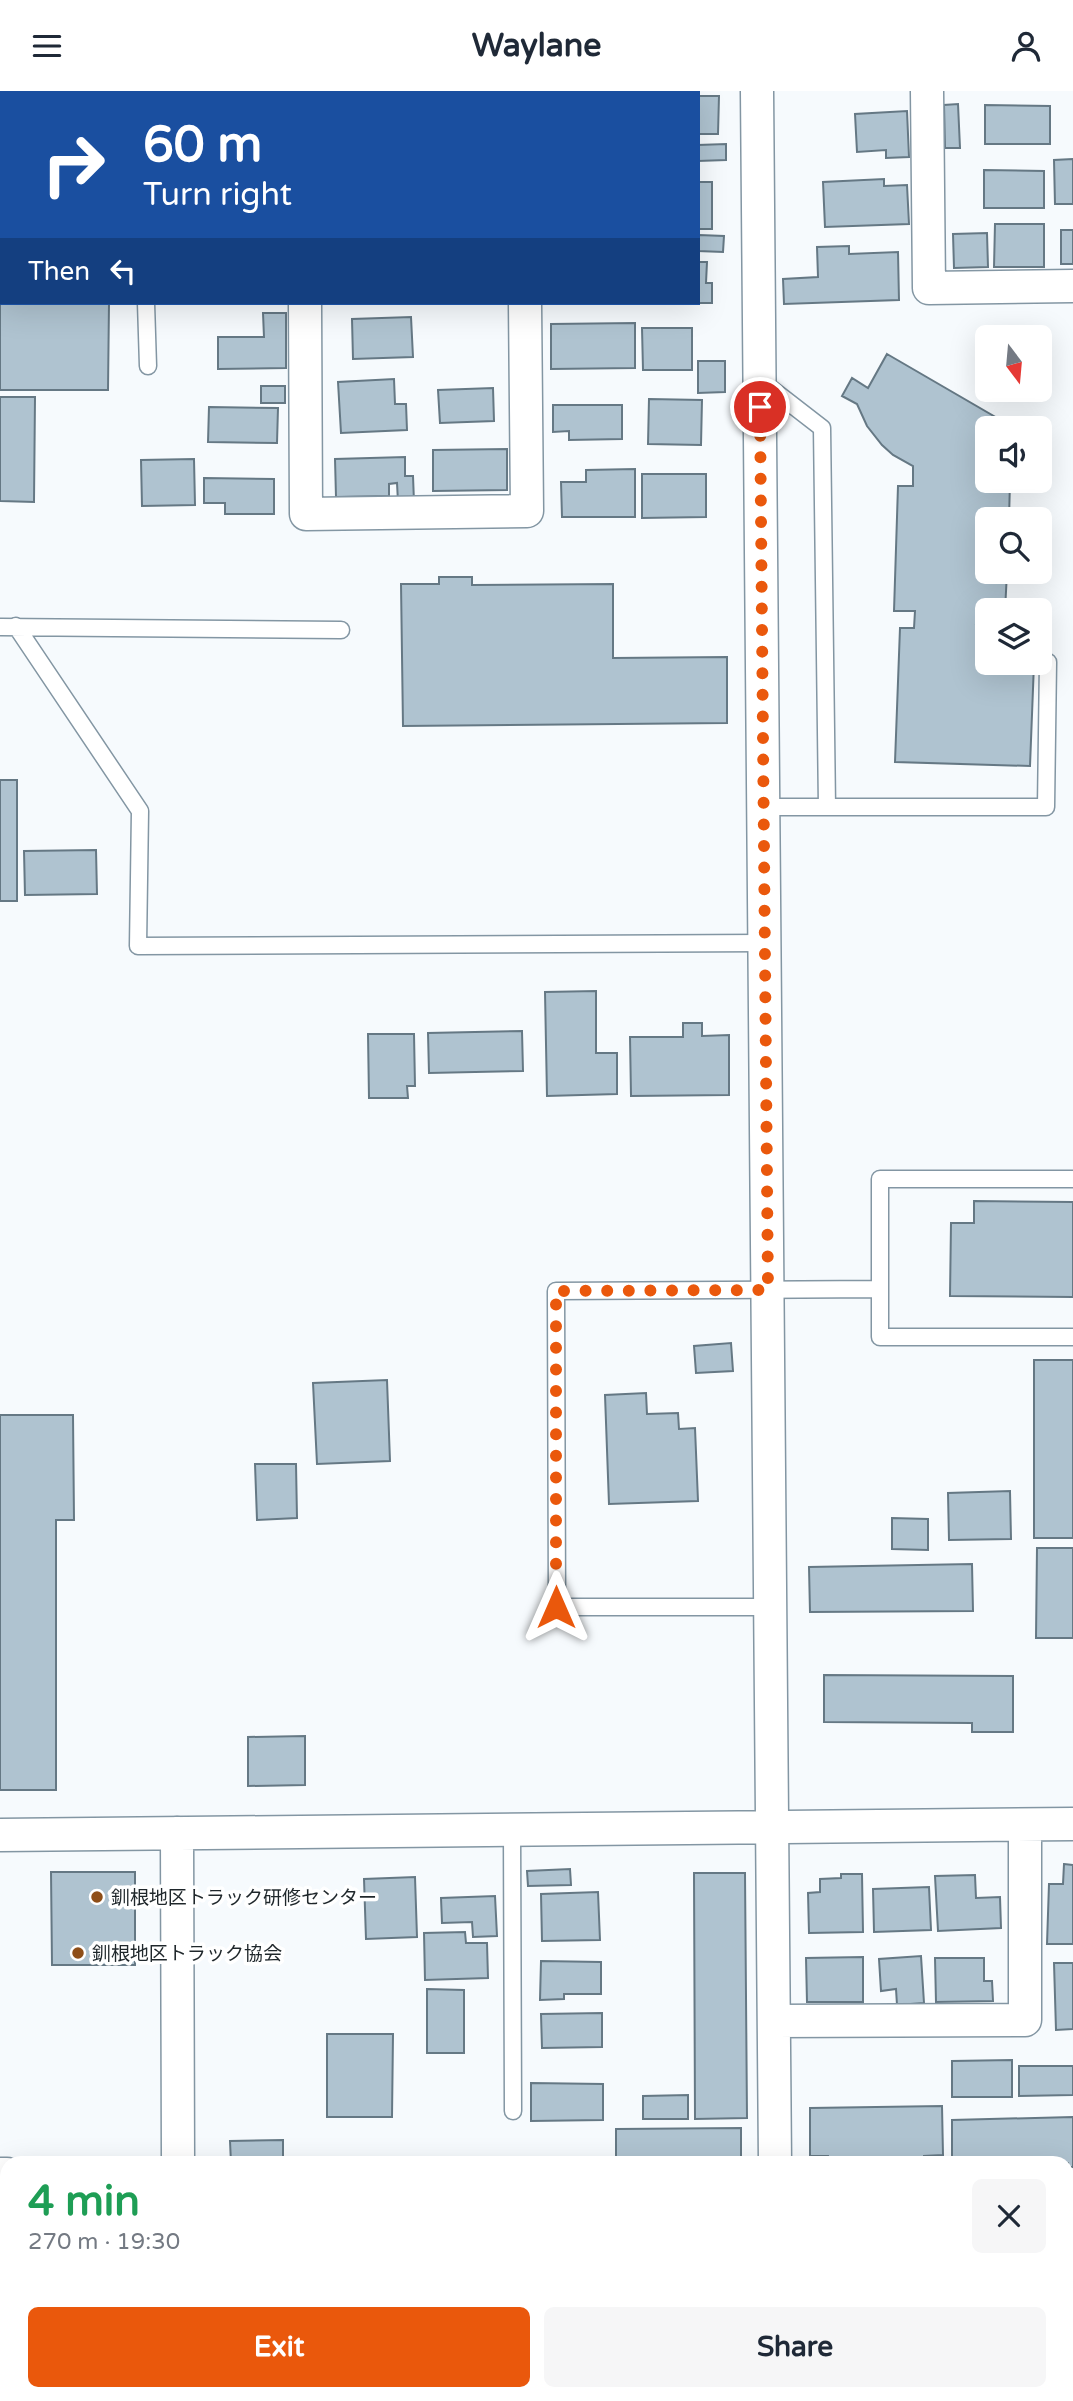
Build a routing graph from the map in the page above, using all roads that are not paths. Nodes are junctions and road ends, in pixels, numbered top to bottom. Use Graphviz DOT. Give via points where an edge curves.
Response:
graph roads {
  1 [pos="757,91"];
  2 [pos="927,91"];
  3 [pos="1073,286"];
  4 [pos="146,305"];
  5 [pos="305,305"];
  6 [pos="525,305"];
  7 [pos="148,366"];
  8 [pos="760,380"];
  9 [pos="8,627"];
  10 [pos="341,630"];
  11 [pos="1048,675"];
  12 [pos="763,807"];
  13 [pos="827,807"];
  14 [pos="765,943"];
  15 [pos="1073,1179"];
  16 [pos="880,1289"];
  17 [pos="768,1290"];
  18 [pos="1073,1337"];
  19 [pos="771,1607"];
  20 [pos="1073,1824"];
  21 [pos="1025,1825"];
  22 [pos="772,1828"];
  23 [pos="512,1830"];
  24 [pos="177,1833"];
  25 [pos="0,1835"];
  26 [pos="774,2021"];
  27 [pos="513,2111"];
  28 [pos="178,2156"];
  29 [pos="775,2156"];
  1 -- 8 [label="street"];
  2 -- 3 [label="street" via="929,288"];
  4 -- 7 [label="lane"];
  5 -- 6 [label="street" via="306,514 527,511"];
  8 -- 12 [label="street"];
  8 -- 13 [label="lane" via="822,428"];
  9 -- 10 [label="lane"];
  9 -- 14 [label="lane" via="140,811 138,946"];
  11 -- 13 [label="lane" via="1046,807"];
  12 -- 13 [label="lane"];
  12 -- 14 [label="street"];
  14 -- 17 [label="street"];
  15 -- 16 [label="lane" via="880,1179"];
  16 -- 17 [label="lane"];
  16 -- 18 [label="lane" via="880,1338"];
  17 -- 19 [label="street"];
  17 -- 19 [label="lane" via="556,1291 556,1607"];
  19 -- 22 [label="street"];
  20 -- 21 [label="street"];
  21 -- 22 [label="street"];
  21 -- 26 [label="street" via="1025,2020"];
  22 -- 23 [label="street"];
  22 -- 26 [label="street"];
  23 -- 24 [label="street"];
  23 -- 27 [label="lane"];
  24 -- 25 [label="street"];
  24 -- 28 [label="street"];
  26 -- 29 [label="street"];
}
